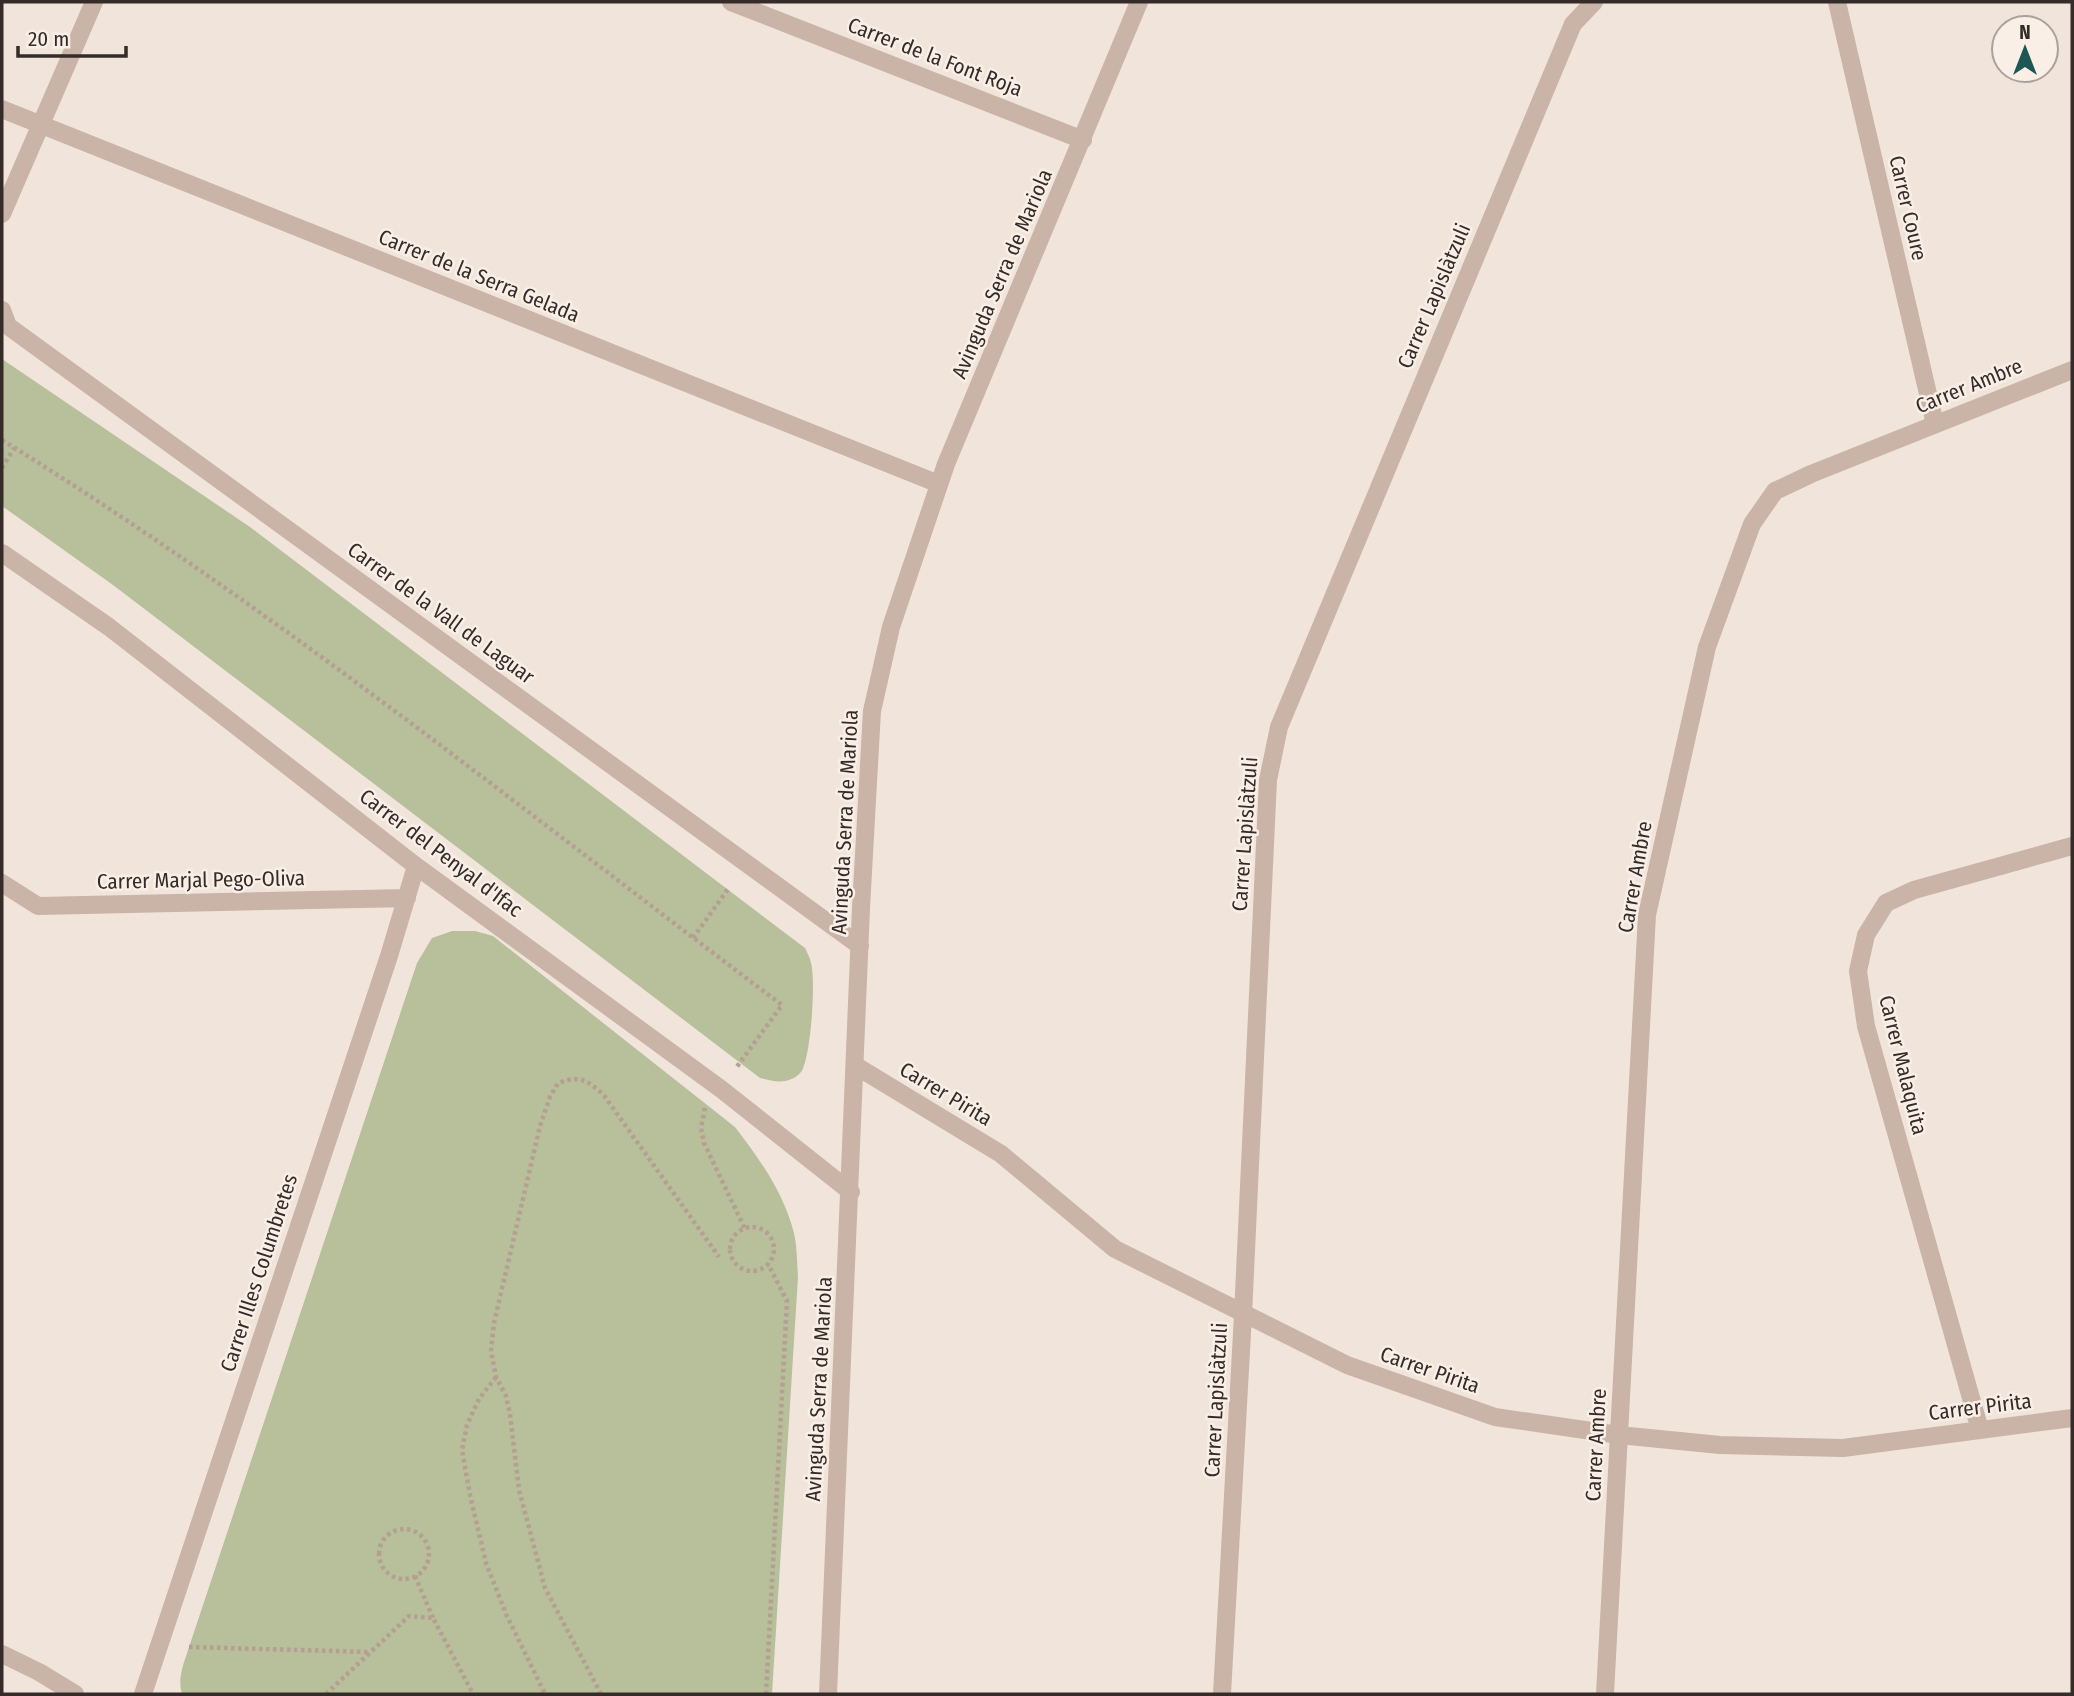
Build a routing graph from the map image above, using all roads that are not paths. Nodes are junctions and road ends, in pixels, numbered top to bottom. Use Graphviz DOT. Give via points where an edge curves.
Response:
graph roads {
  1 [pos="94,2"];
  2 [pos="731,2"];
  3 [pos="1139,2"];
  4 [pos="1594,2"];
  5 [pos="1837,2"];
  6 [pos="2,110"];
  7 [pos="42,125"];
  8 [pos="1083,140"];
  9 [pos="2,214"];
  10 [pos="2,310"];
  11 [pos="2072,370"];
  12 [pos="1935,424"];
  13 [pos="939,484"];
  14 [pos="2,553"];
  15 [pos="2072,846"];
  16 [pos="416,866"];
  17 [pos="2,883"];
  18 [pos="407,898"];
  19 [pos="860,946"];
  20 [pos="856,1066"];
  21 [pos="851,1192"];
  22 [pos="1243,1315"];
  23 [pos="2072,1418"];
  24 [pos="1980,1430"];
  25 [pos="1619,1435"];
  26 [pos="2,1654"];
  27 [pos="75,1694"];
  28 [pos="143,1694"];
  29 [pos="828,1694"];
  30 [pos="1222,1694"];
  31 [pos="1605,1694"];
  1 -- 7 [label="street"];
  2 -- 8 [label="street, Carrer de la Font Roja"];
  3 -- 8 [label="street, Avinguda Serra de Mariola"];
  4 -- 22 [label="street, Carrer Lapislàtzuli" via="1573,24 1279,727 1268,780"];
  5 -- 12 [label="street, Carrer Coure"];
  6 -- 7 [label="street, Carrer de la Serra Gelada"];
  7 -- 9 [label="street"];
  7 -- 13 [label="street, Carrer de la Serra Gelada"];
  8 -- 13 [label="street, Avinguda Serra de Mariola"];
  10 -- 19 [label="street, Carrer de la Vall de Laguar" via="8,326"];
  11 -- 12 [label="street, Carrer Ambre"];
  12 -- 25 [label="street, Carrer Ambre" via="1775,491 1752,524 1707,647 1647,915"];
  13 -- 19 [label="street, Avinguda Serra de Mariola" via="891,627 872,711"];
  14 -- 16 [label="street, Carrer del Penyal d'Ifac" via="109,627"];
  15 -- 24 [label="street, Carrer Malaquita" via="1914,890 1886,903 1866,935 1858,971 1866,1026"];
  16 -- 18 [label="street, Carrer Illes Columbretes"];
  16 -- 21 [label="street, Carrer del Penyal d'Ifac" via="721,1089"];
  17 -- 18 [label="street, Carrer Marjal Pego-Oliva" via="38,906"];
  18 -- 28 [label="street, Carrer Illes Columbretes"];
  19 -- 20 [label="street, Avinguda Serra de Mariola"];
  20 -- 21 [label="street, Avinguda Serra de Mariola"];
  20 -- 22 [label="street, Carrer Pirita" via="1001,1154 1115,1249"];
  21 -- 29 [label="street, Avinguda Serra de Mariola"];
  22 -- 25 [label="street, Carrer Pirita" via="1347,1365 1495,1417"];
  22 -- 30 [label="street, Carrer Lapislàtzuli"];
  23 -- 24 [label="street, Carrer Pirita"];
  24 -- 25 [label="street, Carrer Pirita" via="1843,1448 1720,1445"];
  25 -- 31 [label="street, Carrer Ambre"];
  26 -- 27 [label="street"];
}
